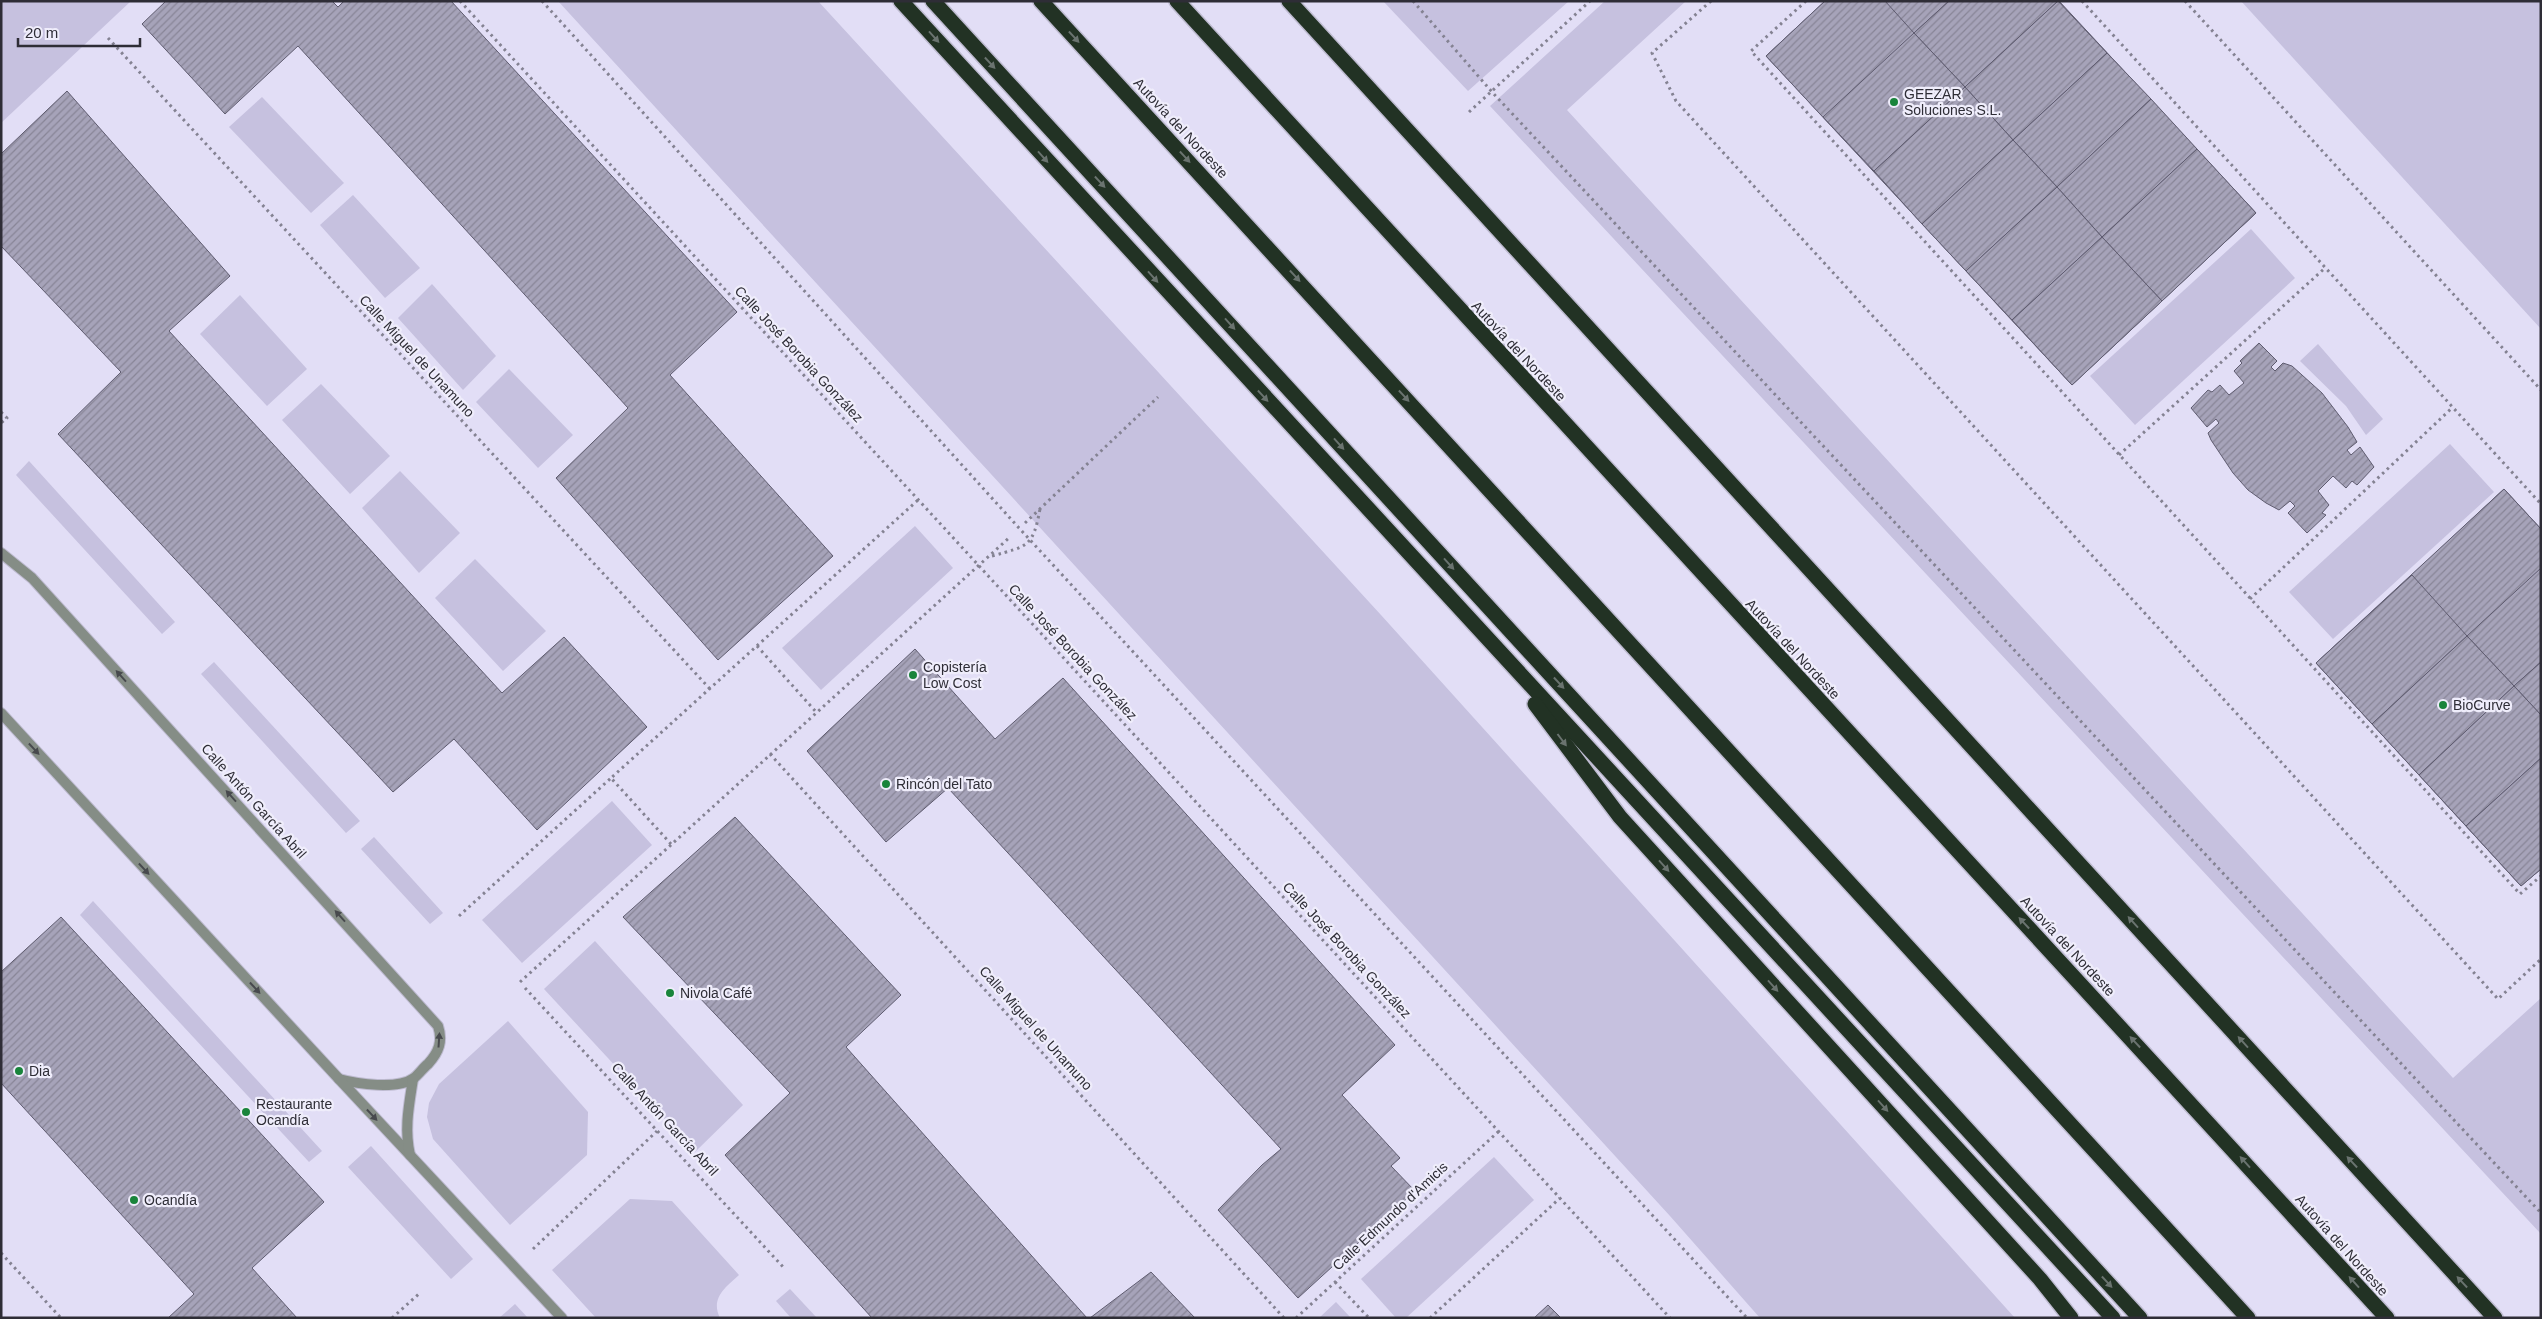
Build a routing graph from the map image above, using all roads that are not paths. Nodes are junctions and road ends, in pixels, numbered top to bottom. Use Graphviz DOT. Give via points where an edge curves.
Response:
graph roads {
  1 [pos="901,1"];
  2 [pos="933,1"];
  3 [pos="1041,1"];
  4 [pos="1177,1"];
  5 [pos="1290,1"];
  6 [pos="1,553"];
  7 [pos="1480,630"];
  8 [pos="1,713"];
  9 [pos="339,1079"];
  10 [pos="413,1079"];
  11 [pos="410,1156"];
  12 [pos="562,1318"];
  13 [pos="2071,1318"];
  14 [pos="2113,1318"];
  15 [pos="2140,1318"];
  16 [pos="2248,1318"];
  17 [pos="2387,1318"];
  18 [pos="2495,1318"];
  1 -- 7 [label="highway, one-way"];
  2 -- 15 [label="highway, one-way"];
  3 -- 16 [label="highway, Autovía del Nordeste, one-way"];
  17 -- 4 [label="highway, Autovía del Nordeste, one-way"];
  18 -- 5 [label="highway, one-way"];
  10 -- 6 [label="street, Calle Antón García Abril, one-way" via="439,1048 441,1036 430,1014 32,578"];
  7 -- 13 [label="highway, one-way" via="1620,817 2033,1272"];
  7 -- 14 [label="highway"];
  8 -- 9 [label="street, one-way"];
  9 -- 10 [label="street" via="362,1085 384,1085"];
  9 -- 11 [label="street, one-way"];
  10 -- 11 [label="street" via="406,1139"];
  11 -- 12 [label="street"];
}
